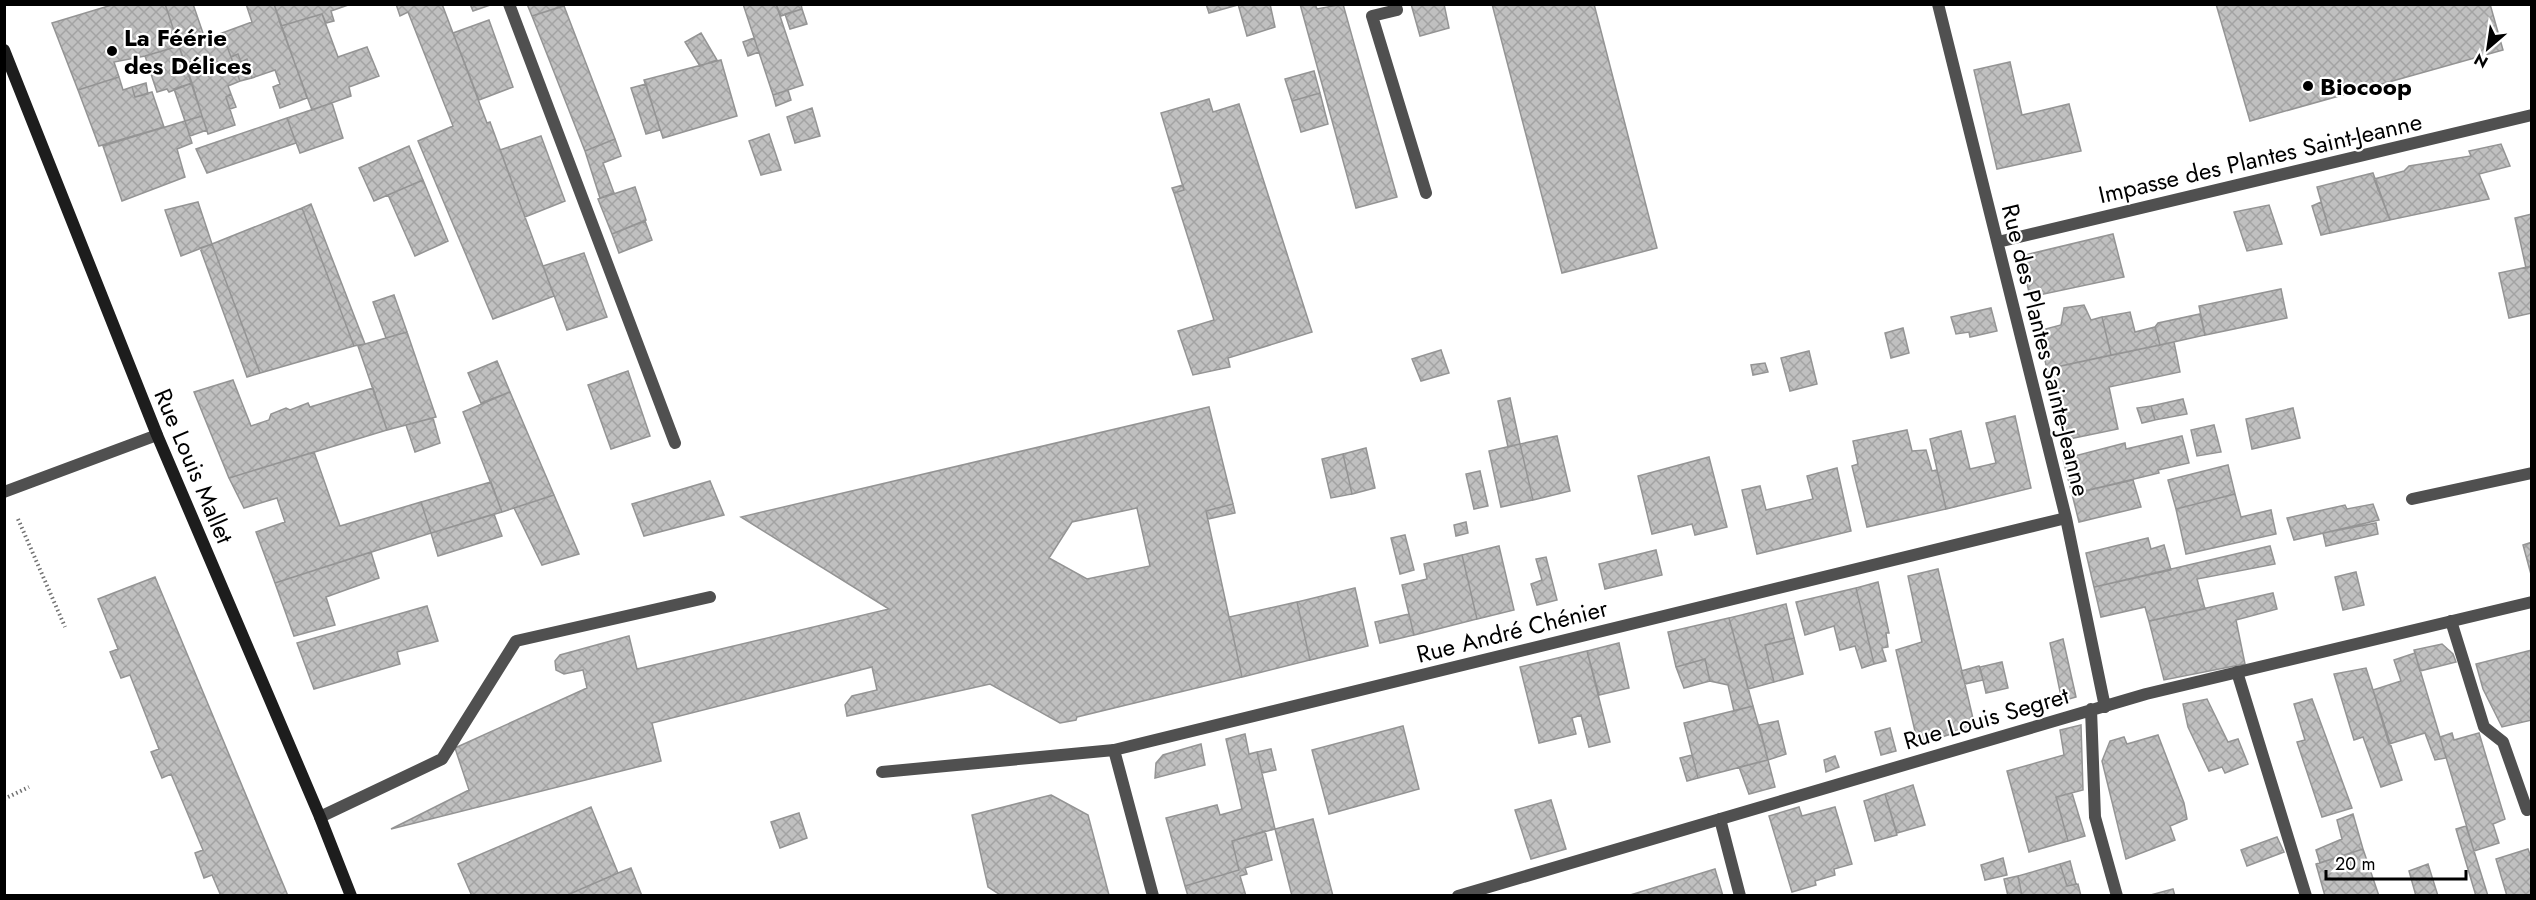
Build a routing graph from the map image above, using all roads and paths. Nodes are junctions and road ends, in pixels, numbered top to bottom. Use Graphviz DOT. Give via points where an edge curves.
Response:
graph roads {
  1 [pos="509,4"];
  2 [pos="1395,4"];
  3 [pos="1938,4"];
  4 [pos="4,50"];
  5 [pos="2532,116"];
  6 [pos="1426,193"];
  7 [pos="1998,242"];
  8 [pos="157,435"];
  9 [pos="675,443"];
  10 [pos="2532,472"];
  11 [pos="5,491"];
  12 [pos="2412,499"];
  13 [pos="2066,518"];
  14 [pos="710,597"];
  15 [pos="2532,602"];
  16 [pos="2451,621"];
  17 [pos="65,627"];
  18 [pos="2237,672"];
  19 [pos="2105,707"];
  20 [pos="2091,709"];
  21 [pos="1114,750"];
  22 [pos="882,772"];
  23 [pos="29,787"];
  24 [pos="4,799"];
  25 [pos="2527,810"];
  26 [pos="321,817"];
  27 [pos="1720,819"];
  28 [pos="1489,892"];
  29 [pos="351,896"];
  30 [pos="1153,896"];
  31 [pos="1458,896"];
  32 [pos="1740,896"];
  33 [pos="2117,896"];
  34 [pos="2306,896"];
  1 -- 9 [label="street"];
  2 -- 6 [label="street" via="1397,10 1372,16"];
  3 -- 7 [label="street, Rue des Plantes Sainte-Jeanne"];
  4 -- 8 [label="main road, Rue Louis Mallet"];
  5 -- 7 [label="street, Impasse des Plantes Saint-Jeanne"];
  7 -- 13 [label="street, Rue des Plantes Sainte-Jeanne"];
  8 -- 11 [label="street"];
  8 -- 26 [label="main road, Rue Louis Mallet"];
  10 -- 12 [label="street"];
  11 -- 17 [label="path"];
  13 -- 19 [label="street, Rue des Plantes Sainte-Jeanne"];
  13 -- 21 [label="street, Rue André Chénier"];
  14 -- 26 [label="street" via="516,641 442,759"];
  15 -- 16 [label="street, Rue Louis Segret"];
  16 -- 18 [label="street, Rue Louis Segret"];
  16 -- 25 [label="street" via="2484,727 2503,742"];
  18 -- 19 [label="street, Rue Louis Segret" via="2146,693"];
  18 -- 34 [label="street"];
  19 -- 20 [label="street, Rue Louis Segret"];
  20 -- 27 [label="street, Rue Louis Segret"];
  20 -- 33 [label="street" via="2095,817"];
  21 -- 22 [label="street, Rue André Chénier"];
  21 -- 30 [label="street"];
  23 -- 24 [label="path"];
  26 -- 29 [label="main road, Rue Louis Mallet"];
  27 -- 28 [label="street, Rue Louis Segret"];
  27 -- 32 [label="street"];
  28 -- 31 [label="street, Rue Louis Segret"];
}
